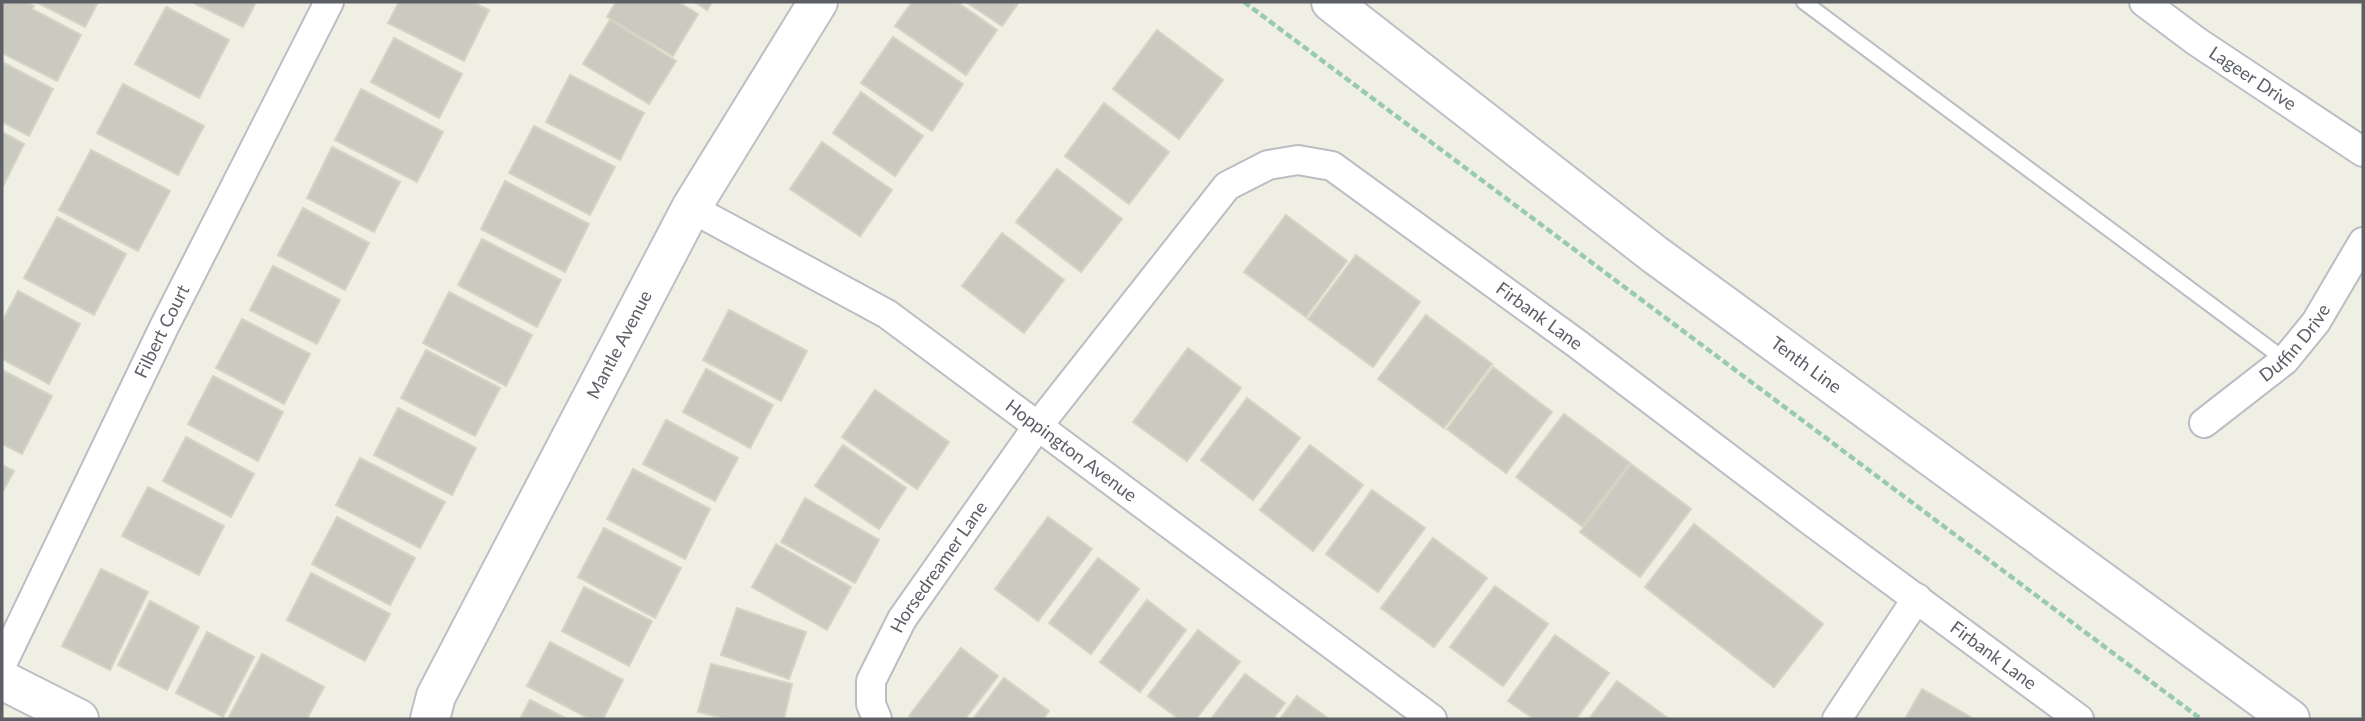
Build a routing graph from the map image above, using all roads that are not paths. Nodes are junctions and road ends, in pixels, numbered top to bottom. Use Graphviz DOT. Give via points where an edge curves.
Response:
graph roads {
  1 [pos="329,2"];
  2 [pos="818,2"];
  3 [pos="1331,2"];
  4 [pos="1804,2"];
  5 [pos="2144,2"];
  6 [pos="2363,152"];
  7 [pos="691,208"];
  8 [pos="2363,242"];
  9 [pos="2285,360"];
  10 [pos="2204,422"];
  11 [pos="1037,427"];
  12 [pos="1917,598"];
  13 [pos="2,664"];
  14 [pos="2,680"];
  15 [pos="427,711"];
  16 [pos="79,719"];
  17 [pos="877,719"];
  18 [pos="1432,719"];
  19 [pos="1837,719"];
  20 [pos="2079,719"];
  21 [pos="2290,719"];
  1 -- 13 [label="street, Filbert Court" via="164,327"];
  2 -- 7 [label="street, Mantle Avenue"];
  3 -- 21 [label="street, Tenth Line" via="1654,254"];
  4 -- 9 [label="lane"];
  5 -- 6 [label="street, Lageer Drive"];
  7 -- 11 [label="street, Hoppington Avenue" via="887,314"];
  7 -- 15 [label="street, Mantle Avenue"];
  8 -- 9 [label="street, Duffin Drive" via="2316,323"];
  9 -- 10 [label="street, Duffin Drive"];
  11 -- 12 [label="street, Firbank Lane" via="1227,186 1268,165 1298,160 1332,166"];
  11 -- 17 [label="street, Horsedreamer Lane" via="902,620 872,681"];
  11 -- 18 [label="street, Hoppington Avenue"];
  12 -- 19 [label="street"];
  12 -- 20 [label="street, Firbank Lane"];
  14 -- 16 [label="street"];
}
